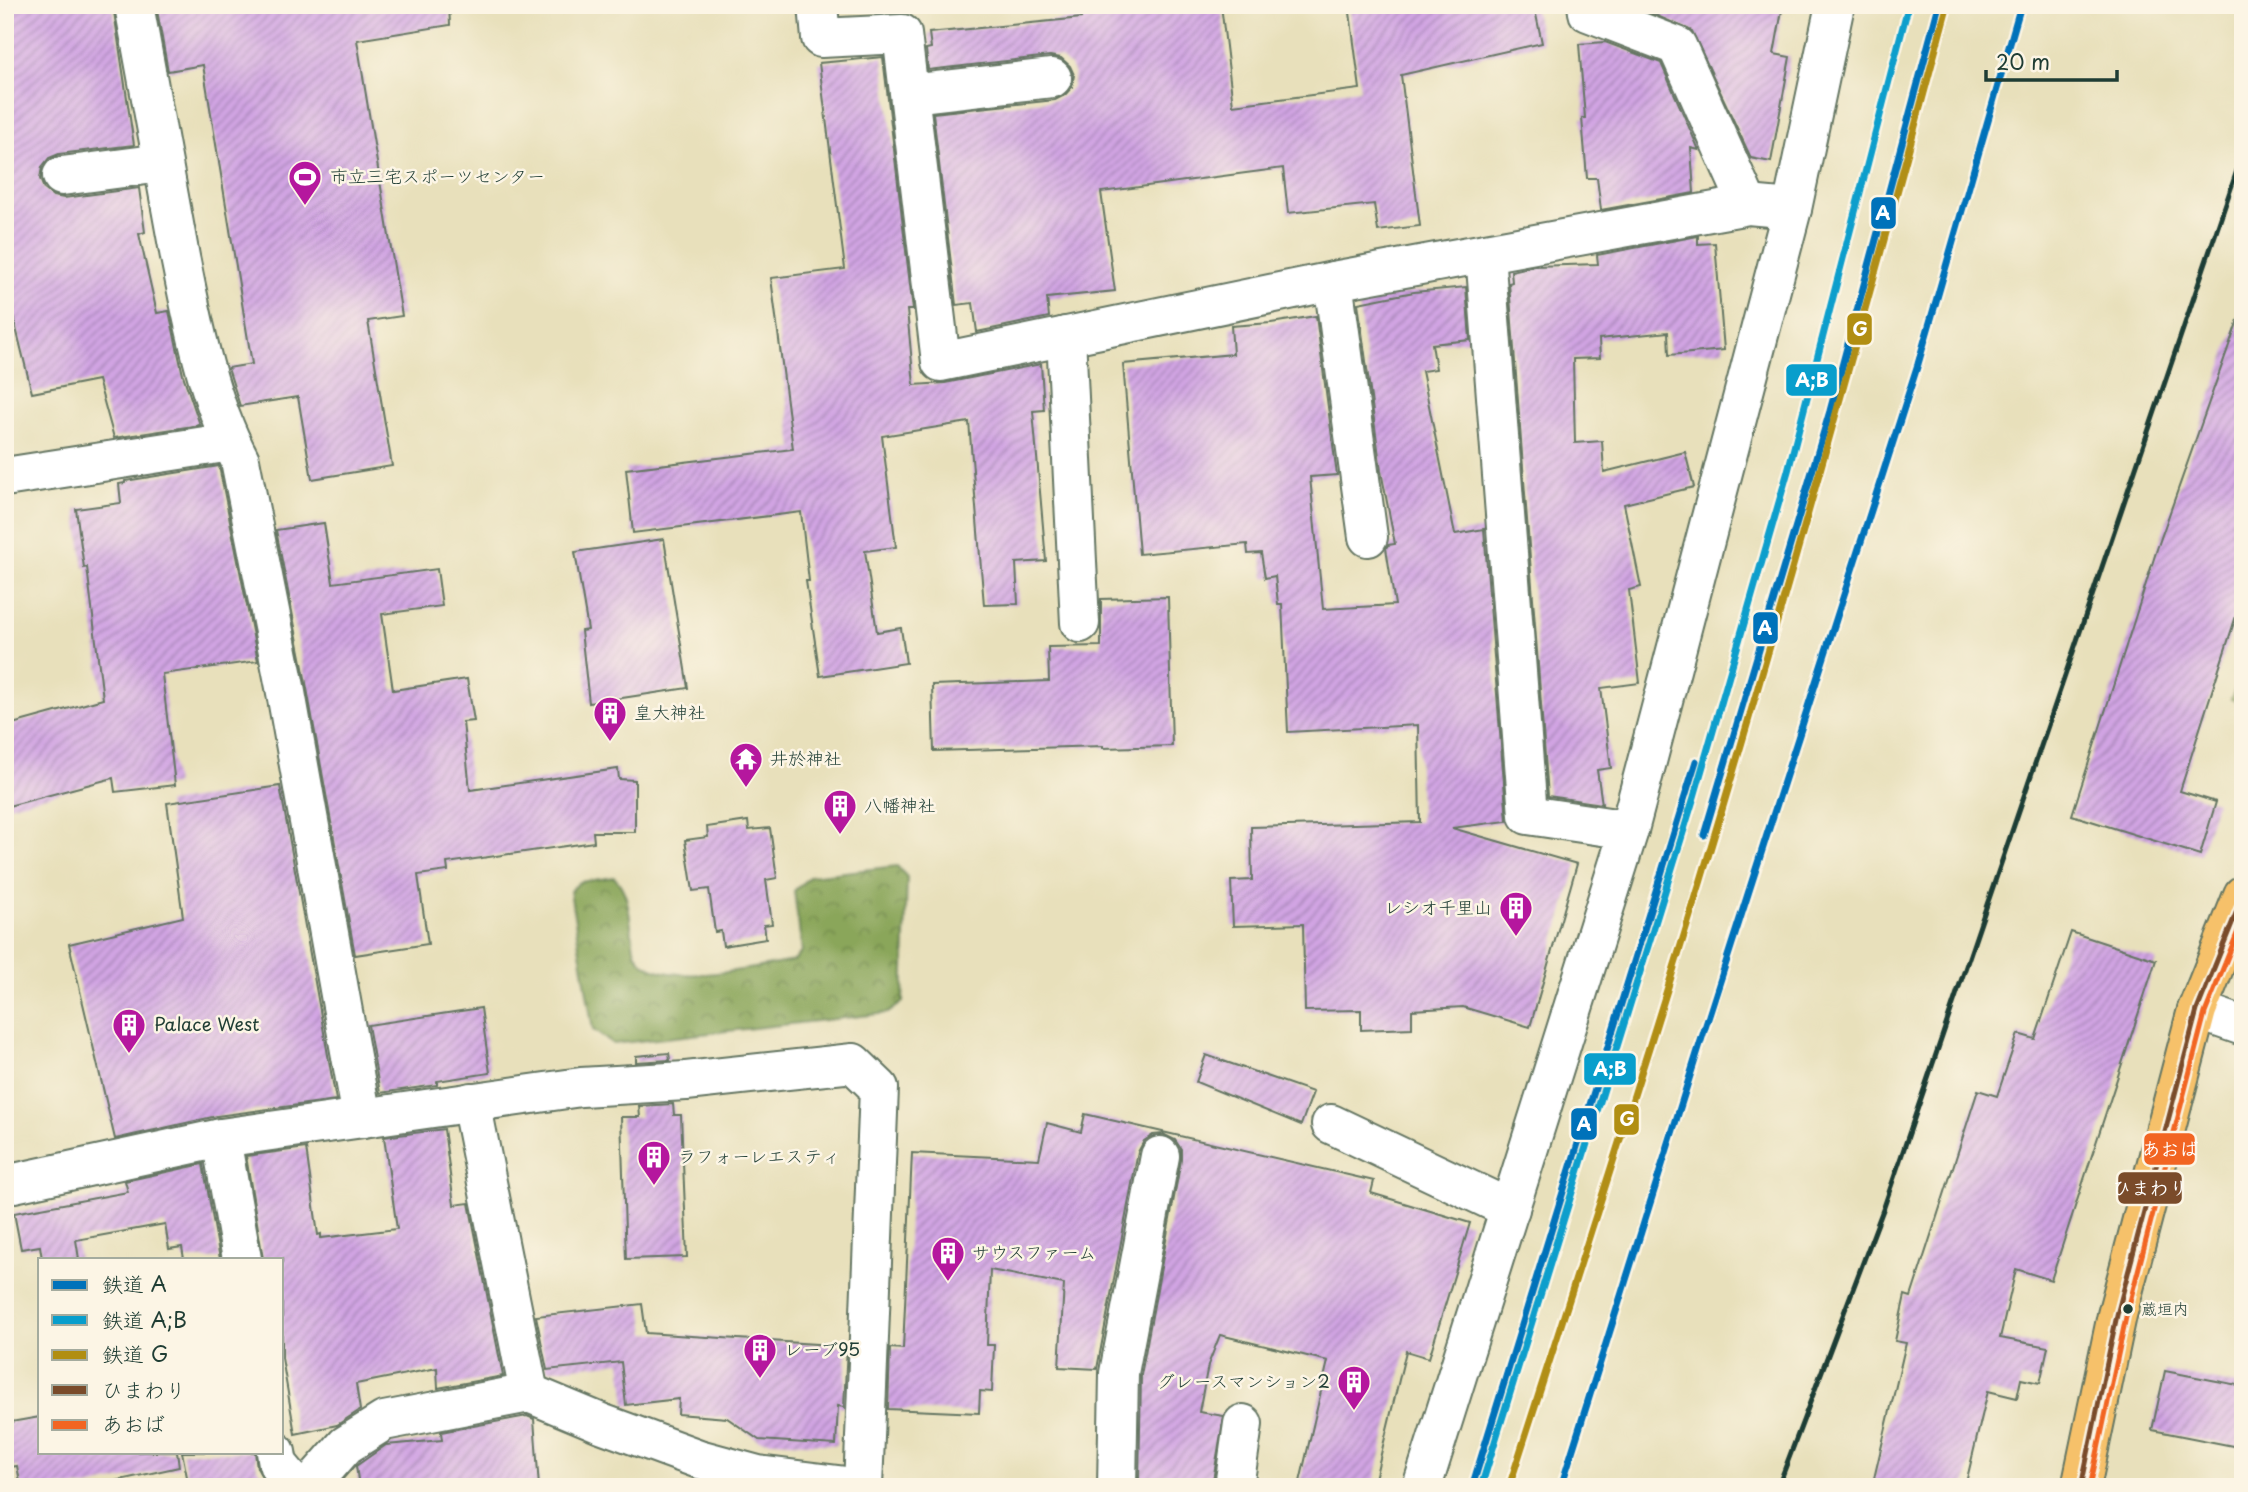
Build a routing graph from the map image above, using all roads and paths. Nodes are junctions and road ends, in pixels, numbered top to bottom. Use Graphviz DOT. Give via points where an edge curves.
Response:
graph roads {
  1 [pos="134,5"];
  2 [pos="818,5"];
  3 [pos="1587,5"];
  4 [pos="1835,5"];
  5 [pos="1052,78"];
  6 [pos="909,94"];
  7 [pos="162,163"];
  8 [pos="62,176"];
  9 [pos="1748,205"];
  10 [pos="1792,209"];
  11 [pos="1485,253"];
  12 [pos="1333,281"];
  13 [pos="1066,336"];
  14 [pos="231,442"];
  15 [pos="5,477"];
  16 [pos="1368,537"];
  17 [pos="1080,623"];
  18 [pos="1629,830"];
  19 [pos="2243,895"];
  20 [pos="2197,1010"];
  21 [pos="2243,1026"];
  22 [pos="471,1102"];
  23 [pos="362,1118"];
  24 [pos="1331,1124"];
  25 [pos="221,1138"];
  26 [pos="1160,1156"];
  27 [pos="5,1185"];
  28 [pos="1510,1209"];
  29 [pos="242,1258"];
  30 [pos="529,1393"];
  31 [pos="1243,1424"];
  32 [pos="276,1454"];
  33 [pos="758,1481"];
  34 [pos="298,1487"];
  35 [pos="309,1487"];
  36 [pos="854,1487"];
  37 [pos="863,1487"];
  38 [pos="1117,1487"];
  39 [pos="1234,1487"];
  40 [pos="1422,1487"];
  41 [pos="2081,1487"];
  1 -- 7 [label="street"];
  2 -- 6 [label="street" via="821,38 902,34"];
  3 -- 9 [label="street" via="1588,12 1677,46"];
  4 -- 10 [label="street"];
  5 -- 6 [label="street"];
  6 -- 13 [label="street" via="941,362"];
  7 -- 8 [label="street"];
  7 -- 14 [label="street" via="200,354"];
  9 -- 10 [label="street"];
  9 -- 11 [label="street"];
  10 -- 18 [label="street"];
  11 -- 12 [label="street"];
  11 -- 18 [label="street" via="1528,815"];
  12 -- 13 [label="street"];
  12 -- 16 [label="street"];
  13 -- 17 [label="street"];
  14 -- 15 [label="street"];
  14 -- 23 [label="street" via="240,460 285,687"];
  18 -- 28 [label="street"];
  19 -- 20 [label="main road"];
  20 -- 21 [label="street"];
  20 -- 41 [label="main road" via="2117,1315"];
  22 -- 23 [label="street"];
  22 -- 30 [label="street"];
  22 -- 37 [label="street" via="581,1087 853,1063 879,1088"];
  23 -- 25 [label="street"];
  24 -- 28 [label="street"];
  25 -- 27 [label="street"];
  25 -- 29 [label="street"];
  26 -- 38 [label="street" via="1119,1373"];
  28 -- 40 [label="street"];
  30 -- 33 [label="street"];
  30 -- 35 [label="street" via="384,1421 346,1445"];
  31 -- 39 [label="street"];
  32 -- 34 [label="street" via="278,1464"];
  33 -- 36 [label="street"];
}
